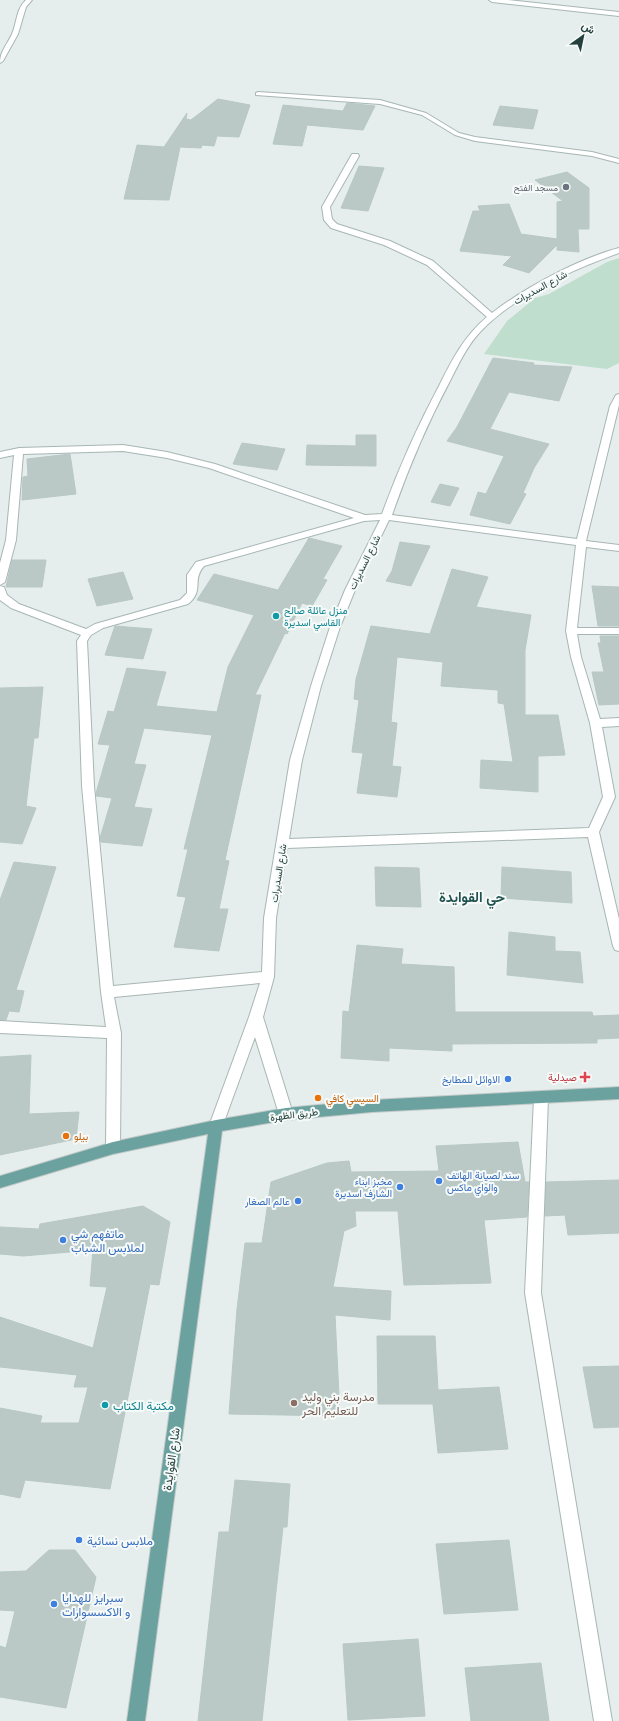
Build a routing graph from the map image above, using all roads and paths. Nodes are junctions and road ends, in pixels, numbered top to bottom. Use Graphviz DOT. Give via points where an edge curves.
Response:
graph roads {
  1 [pos="29,0"];
  2 [pos="492,0"];
  3 [pos="619,14"];
  4 [pos="0,61"];
  5 [pos="258,94"];
  6 [pos="355,156"];
  7 [pos="619,161"];
  8 [pos="619,250"];
  9 [pos="492,317"];
  10 [pos="619,397"];
  11 [pos="19,451"];
  12 [pos="0,455"];
  13 [pos="386,517"];
  14 [pos="364,518"];
  15 [pos="581,543"];
  16 [pos="619,548"];
  17 [pos="1,569"];
  18 [pos="0,582"];
  19 [pos="0,589"];
  20 [pos="571,630"];
  21 [pos="619,631"];
  22 [pos="87,633"];
  23 [pos="619,722"];
  24 [pos="596,723"];
  25 [pos="592,832"];
  26 [pos="282,844"];
  27 [pos="619,946"];
  28 [pos="268,977"];
  29 [pos="107,992"];
  30 [pos="256,1017"];
  31 [pos="0,1026"];
  32 [pos="114,1034"];
  33 [pos="619,1093"];
  34 [pos="541,1098"];
  35 [pos="286,1114"];
  36 [pos="216,1126"];
  37 [pos="113,1148"];
  38 [pos="0,1182"];
  39 [pos="136,1721"];
  40 [pos="603,1721"];
  1 -- 4 [label="street"];
  2 -- 3 [label="street"];
  5 -- 7 [label="street" via="380,102 424,114 457,134 475,139 592,154"];
  6 -- 9 [label="street" via="326,207 328,220 334,226 387,243 430,263"];
  8 -- 9 [label="street, شارع السديرات" via="584,263 537,287"];
  9 -- 13 [label="street, شارع السديرات" via="463,348 402,473"];
  10 -- 15 [label="street" via="614,406"];
  11 -- 12 [label="street"];
  11 -- 14 [label="street" via="123,448 166,455 212,466"];
  11 -- 17 [label="street" via="11,540"];
  13 -- 14 [label="street"];
  13 -- 15 [label="street"];
  13 -- 26 [label="street, شارع السديرات" via="350,590 323,665 296,760"];
  14 -- 22 [label="street" via="200,564 191,576 194,591 191,598 99,626"];
  15 -- 16 [label="street"];
  15 -- 20 [label="street"];
  17 -- 18 [label="street"];
  19 -- 22 [label="street" via="2,597 15,606"];
  20 -- 21 [label="street"];
  20 -- 24 [label="street" via="576,657"];
  22 -- 29 [label="street" via="82,641 88,786"];
  23 -- 24 [label="street"];
  24 -- 25 [label="street" via="609,797"];
  25 -- 26 [label="street"];
  25 -- 27 [label="street"];
  26 -- 28 [label="street, شارع السديرات" via="270,918"];
  28 -- 29 [label="street"];
  28 -- 30 [label="street, شارع السديرات"];
  29 -- 32 [label="street"];
  30 -- 35 [label="street"];
  30 -- 36 [label="street, شارع السديرات"];
  31 -- 32 [label="street"];
  32 -- 37 [label="street"];
  33 -- 34 [label="main road, طريق الظهرة"];
  34 -- 35 [label="main road, طريق الظهرة" via="372,1106"];
  34 -- 40 [label="street" via="532,1293"];
  35 -- 36 [label="main road, طريق الظهرة"];
  36 -- 37 [label="main road, طريق الظهرة"];
  36 -- 39 [label="main road, شارع القوايدة"];
  37 -- 38 [label="main road, طريق الظهرة"];
}
